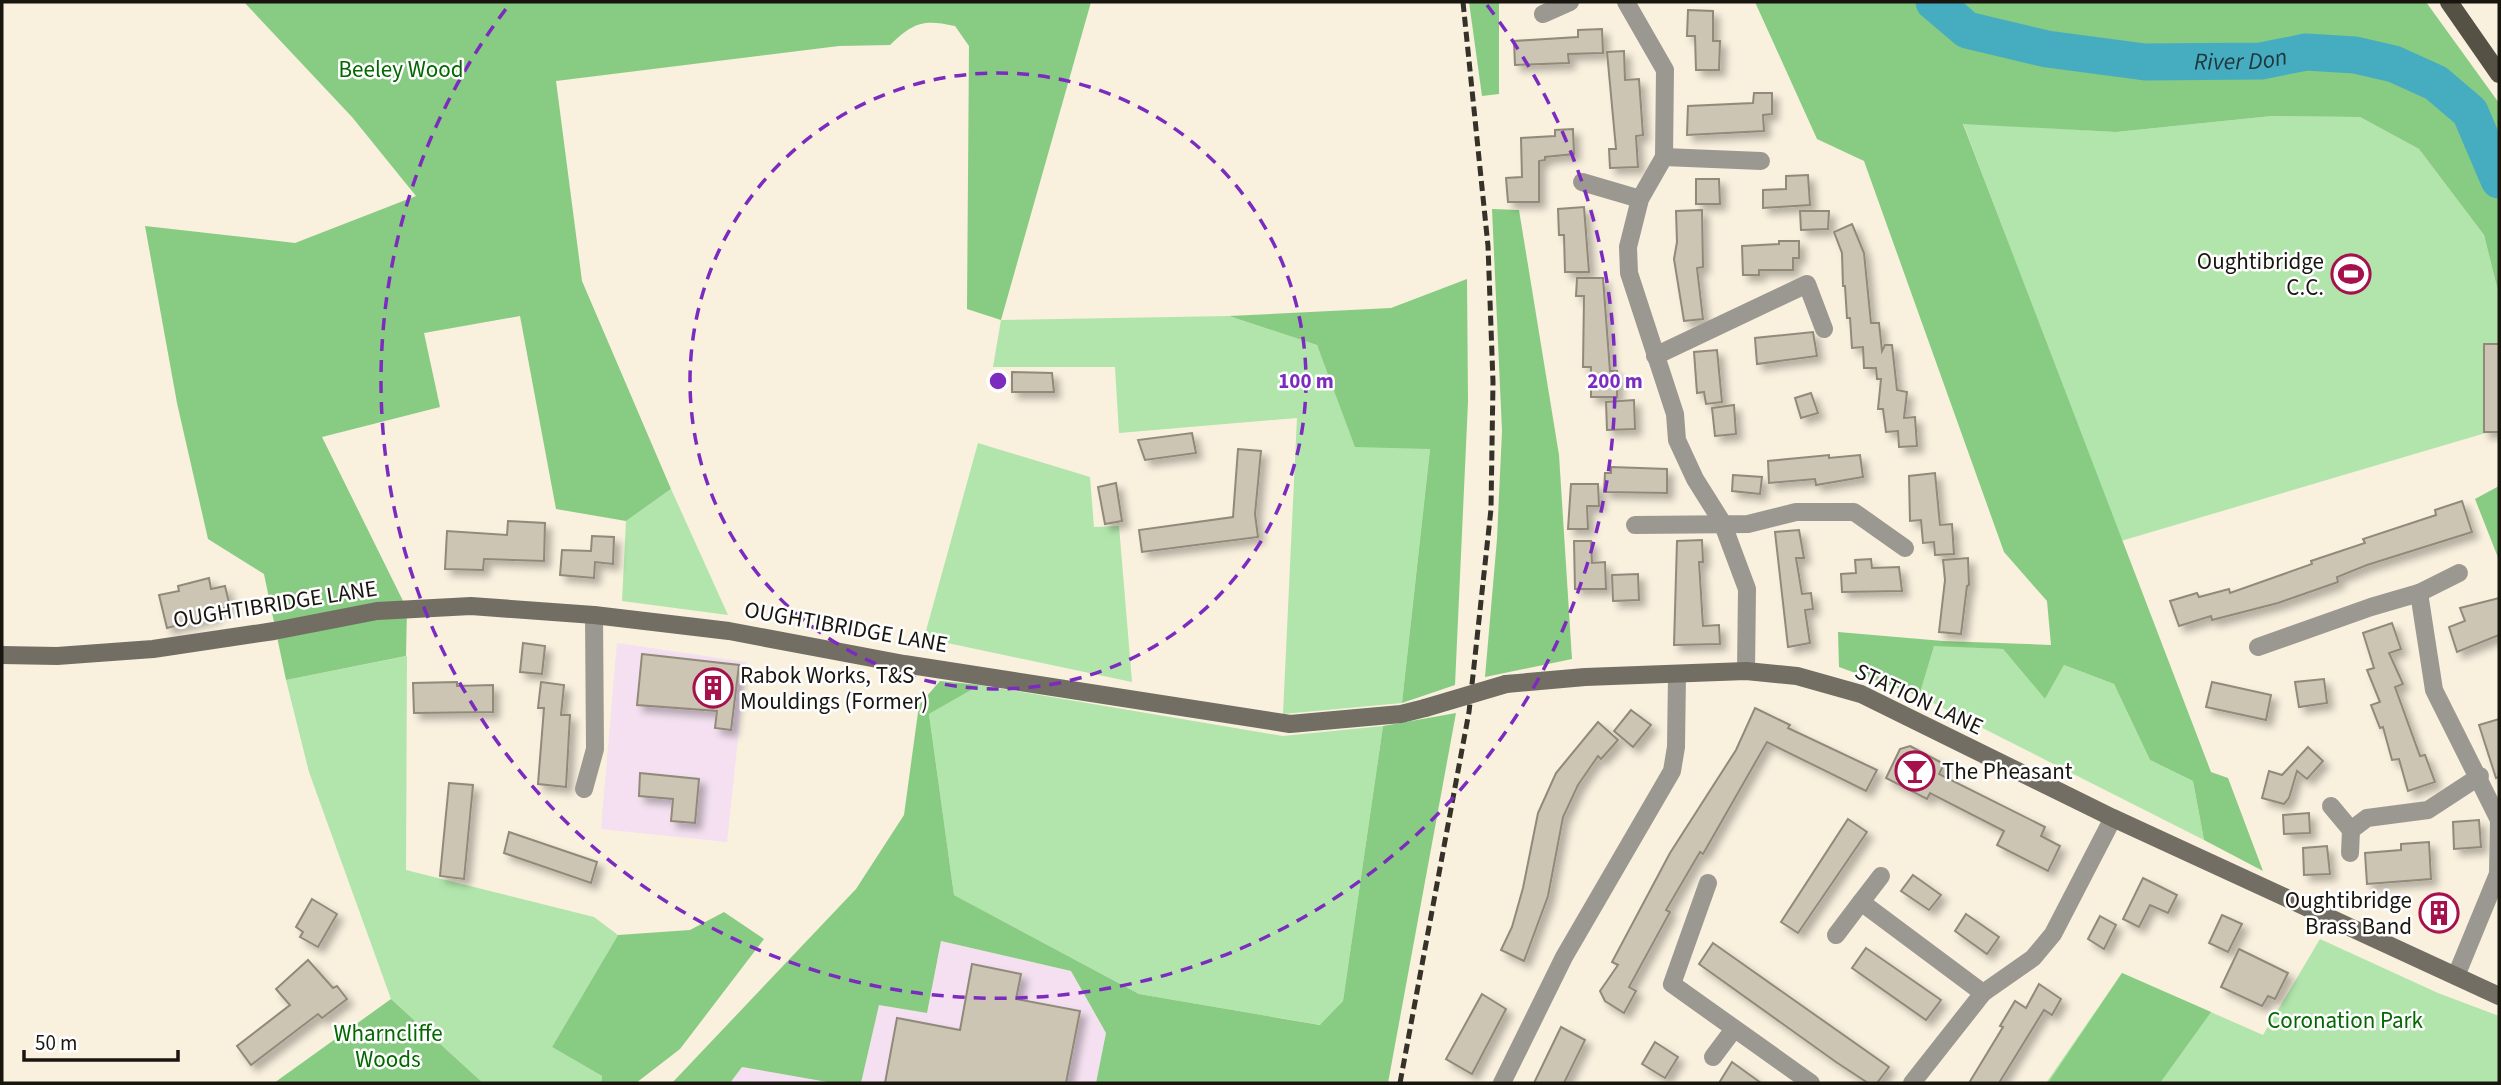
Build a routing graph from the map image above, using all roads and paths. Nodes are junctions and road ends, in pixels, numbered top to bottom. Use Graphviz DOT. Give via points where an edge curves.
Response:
graph roads {
  1 [pos="1570,2"];
  2 [pos="1626,2"];
  3 [pos="2449,2"];
  4 [pos="1543,14"];
  5 [pos="2499,74"];
  6 [pos="1664,158"];
  7 [pos="1761,161"];
  8 [pos="1582,182"];
  9 [pos="1640,199"];
  10 [pos="1824,330"];
  11 [pos="1655,356"];
  12 [pos="1722,522"];
  13 [pos="1635,525"];
  14 [pos="1905,548"];
  15 [pos="2459,573"];
  16 [pos="2420,593"];
  17 [pos="594,615"];
  18 [pos="2258,647"];
  19 [pos="2,655"];
  20 [pos="1746,671"];
  21 [pos="1677,675"];
  22 [pos="2480,776"];
  23 [pos="584,789"];
  24 [pos="2332,806"];
  25 [pos="2113,818"];
  26 [pos="2351,830"];
  27 [pos="2350,853"];
  28 [pos="2499,874"];
  29 [pos="1881,876"];
  30 [pos="1708,883"];
  31 [pos="1861,902"];
  32 [pos="1836,935"];
  33 [pos="2456,976"];
  34 [pos="1983,993"];
  35 [pos="2499,996"];
  36 [pos="1734,1028"];
  37 [pos="1713,1057"];
  38 [pos="1502,1083"];
  39 [pos="1811,1083"];
  40 [pos="1912,1083"];
  1 -- 4 [label="street"];
  2 -- 6 [label="street" via="1665,70"];
  3 -- 5 [label="main road"];
  6 -- 7 [label="street"];
  6 -- 9 [label="street"];
  8 -- 9 [label="street"];
  9 -- 11 [label="street" via="1628,247 1629,273"];
  10 -- 11 [label="street" via="1807,284"];
  11 -- 12 [label="street" via="1675,414 1677,440"];
  12 -- 13 [label="street"];
  12 -- 14 [label="street" via="1748,524 1796,512 1854,512"];
  12 -- 20 [label="street" via="1747,589"];
  15 -- 16 [label="street"];
  16 -- 18 [label="street"];
  16 -- 22 [label="street" via="2434,690"];
  17 -- 19 [label="street, OUGHTIBRIDGE LANE" via="471,606 377,611 153,649"];
  17 -- 21 [label="street, OUGHTIBRIDGE LANE, bridge" via="729,631 912,665 1290,724 1401,715 1506,684"];
  17 -- 23 [label="street" via="595,749"];
  20 -- 21 [label="street, STATION LANE"];
  20 -- 25 [label="street, STATION LANE" via="1797,676 1861,694"];
  21 -- 38 [label="street" via="1672,771 1564,957"];
  22 -- 26 [label="street" via="2428,810 2367,818"];
  22 -- 28 [label="street" via="2499,820"];
  24 -- 26 [label="street"];
  25 -- 33 [label="street, STATION LANE"];
  25 -- 34 [label="street" via="2053,933 2033,958"];
  26 -- 27 [label="street"];
  28 -- 33 [label="street"];
  29 -- 31 [label="street"];
  30 -- 36 [label="street" via="1672,984"];
  31 -- 32 [label="street"];
  31 -- 34 [label="street"];
  33 -- 35 [label="street, STATION LANE"];
  34 -- 40 [label="street"];
  36 -- 37 [label="street"];
  36 -- 39 [label="street"];
}
